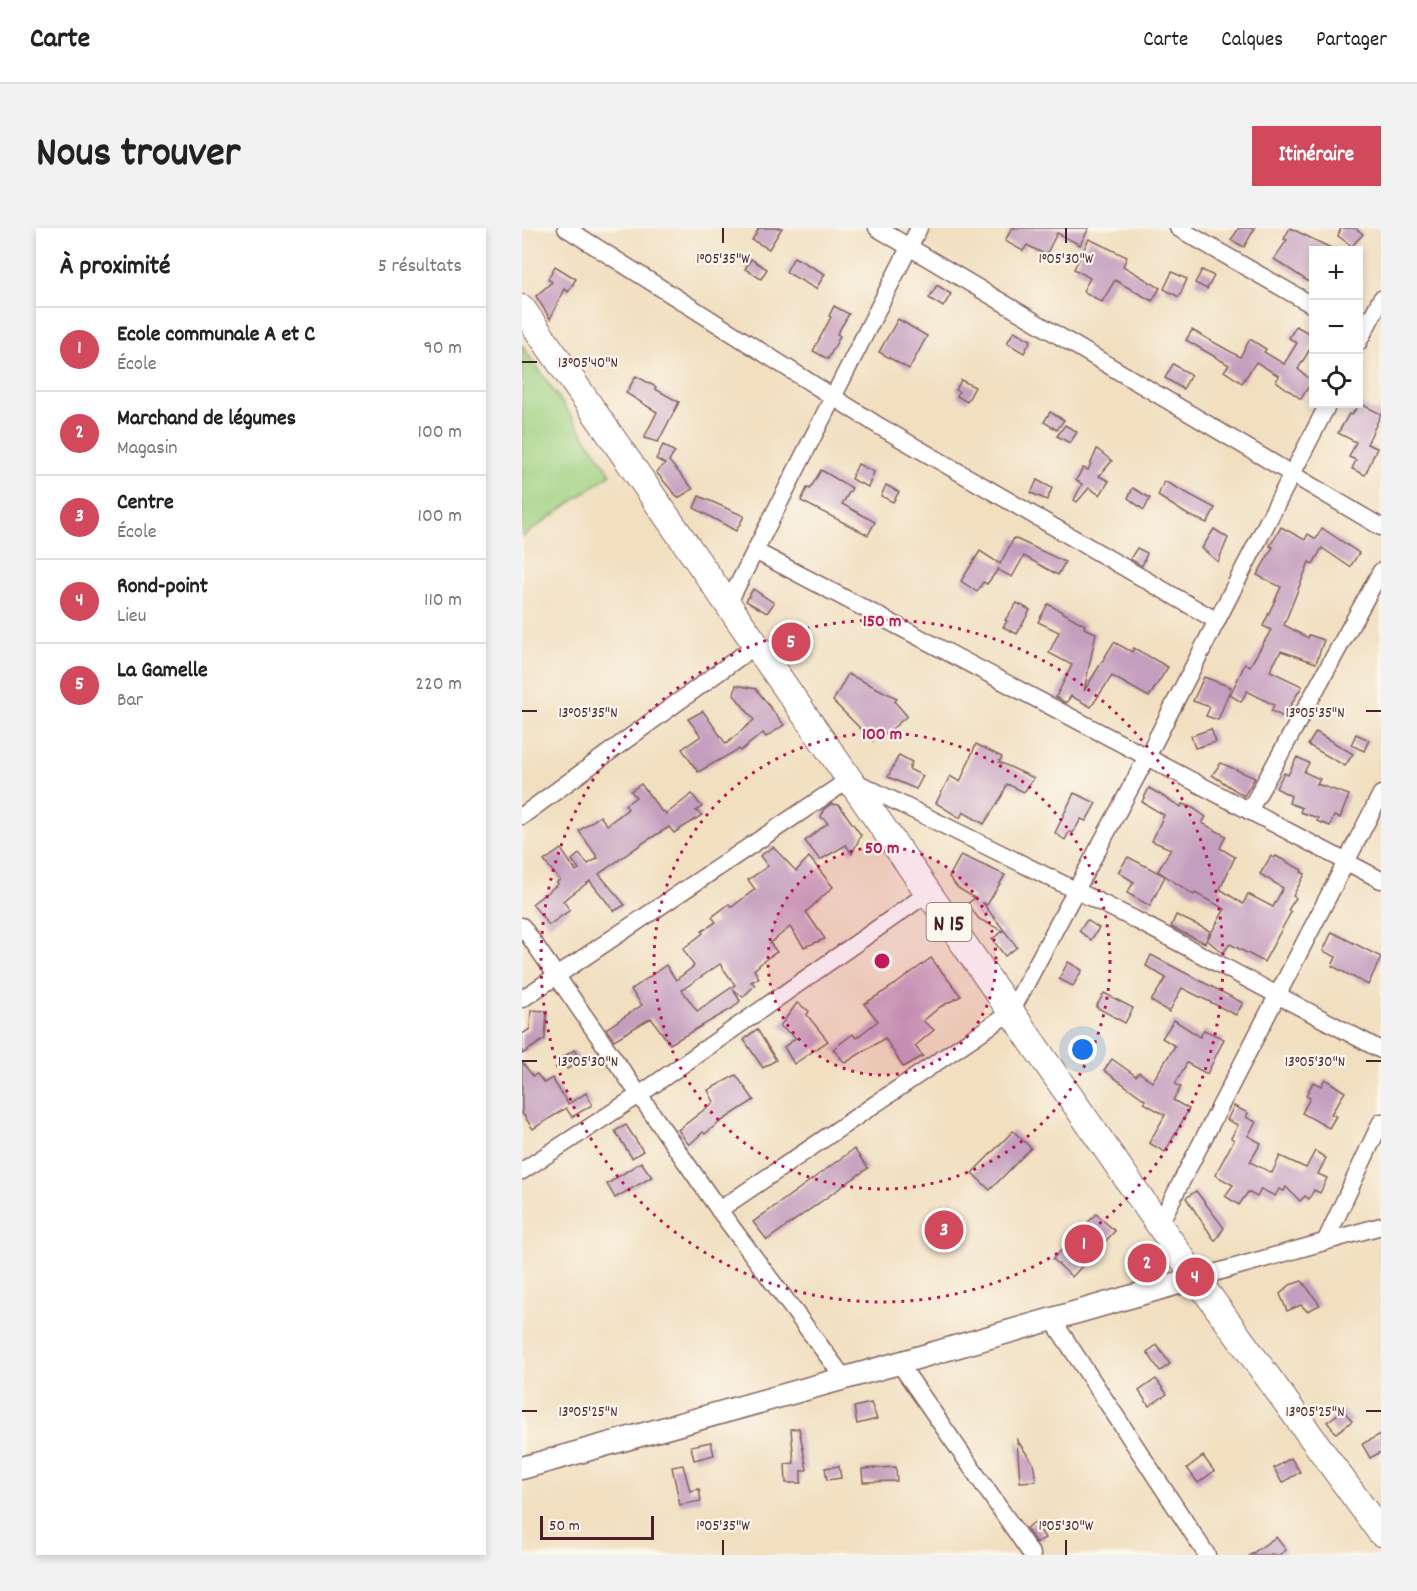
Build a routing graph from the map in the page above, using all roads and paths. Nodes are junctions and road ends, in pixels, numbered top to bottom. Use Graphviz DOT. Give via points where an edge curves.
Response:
graph roads {
  1 [pos="566,228"];
  2 [pos="877,228"];
  3 [pos="919,228"];
  4 [pos="1178,228"];
  5 [pos="909,247"];
  6 [pos="1381,299"];
  7 [pos="1309,303"];
  8 [pos="522,308"];
  9 [pos="1363,331"];
  10 [pos="832,398"];
  11 [pos="1326,408"];
  12 [pos="1292,474"];
  13 [pos="1381,527"];
  14 [pos="756,551"];
  15 [pos="1381,571"];
  16 [pos="728,604"];
  17 [pos="1217,621"];
  18 [pos="756,645"];
  19 [pos="1147,757"];
  20 [pos="850,779"];
  21 [pos="1381,794"];
  22 [pos="1249,811"];
  23 [pos="522,816"];
  24 [pos="1347,862"];
  25 [pos="1381,880"];
  26 [pos="1076,891"];
  27 [pos="928,893"];
  28 [pos="522,926"];
  29 [pos="557,977"];
  30 [pos="1278,995"];
  31 [pos="522,999"];
  32 [pos="1011,1011"];
  33 [pos="1381,1050"];
  34 [pos="639,1095"];
  35 [pos="1381,1122"];
  36 [pos="522,1171"];
  37 [pos="719,1210"];
  38 [pos="1159,1225"];
  39 [pos="1381,1226"];
  40 [pos="1325,1242"];
  41 [pos="1196,1278"];
  42 [pos="1052,1319"];
  43 [pos="899,1363"];
  44 [pos="844,1378"];
  45 [pos="522,1468"];
  46 [pos="1381,1533"];
  47 [pos="1032,1555"];
  48 [pos="1207,1555"];
  1 -- 10 [label="street"];
  2 -- 5 [label="street"];
  3 -- 5 [label="street"];
  4 -- 7 [label="street"];
  5 -- 10 [label="street"];
  5 -- 12 [label="street"];
  6 -- 9 [label="street"];
  8 -- 16 [label="main road, N 15"];
  10 -- 14 [label="street"];
  10 -- 17 [label="street"];
  11 -- 12 [label="street"];
  12 -- 13 [label="street"];
  12 -- 17 [label="street"];
  14 -- 16 [label="street"];
  14 -- 19 [label="street"];
  15 -- 22 [label="street"];
  16 -- 18 [label="main road, N 15"];
  17 -- 19 [label="street"];
  18 -- 20 [label="main road, N 15"];
  18 -- 23 [label="street"];
  19 -- 22 [label="street"];
  19 -- 26 [label="street"];
  20 -- 26 [label="street"];
  20 -- 27 [label="main road, N 15"];
  20 -- 29 [label="street"];
  21 -- 24 [label="street"];
  22 -- 24 [label="street"];
  24 -- 25 [label="street"];
  24 -- 30 [label="street"];
  26 -- 30 [label="street"];
  26 -- 32 [label="street"];
  27 -- 32 [label="main road, N 15"];
  27 -- 34 [label="street"];
  28 -- 29 [label="street"];
  29 -- 31 [label="street"];
  29 -- 34 [label="street"];
  30 -- 33 [label="street"];
  30 -- 38 [label="street"];
  32 -- 37 [label="street"];
  32 -- 38 [label="main road, N 15"];
  34 -- 36 [label="street"];
  34 -- 37 [label="street"];
  35 -- 40 [label="street"];
  37 -- 44 [label="street"];
  38 -- 41 [label="main road, N 15"];
  39 -- 40 [label="street"];
  40 -- 41 [label="street"];
  41 -- 42 [label="main road"];
  41 -- 46 [label="main road, N 15"];
  42 -- 43 [label="main road"];
  42 -- 48 [label="street"];
  43 -- 44 [label="main road"];
  43 -- 47 [label="street"];
  44 -- 45 [label="main road"];
}
